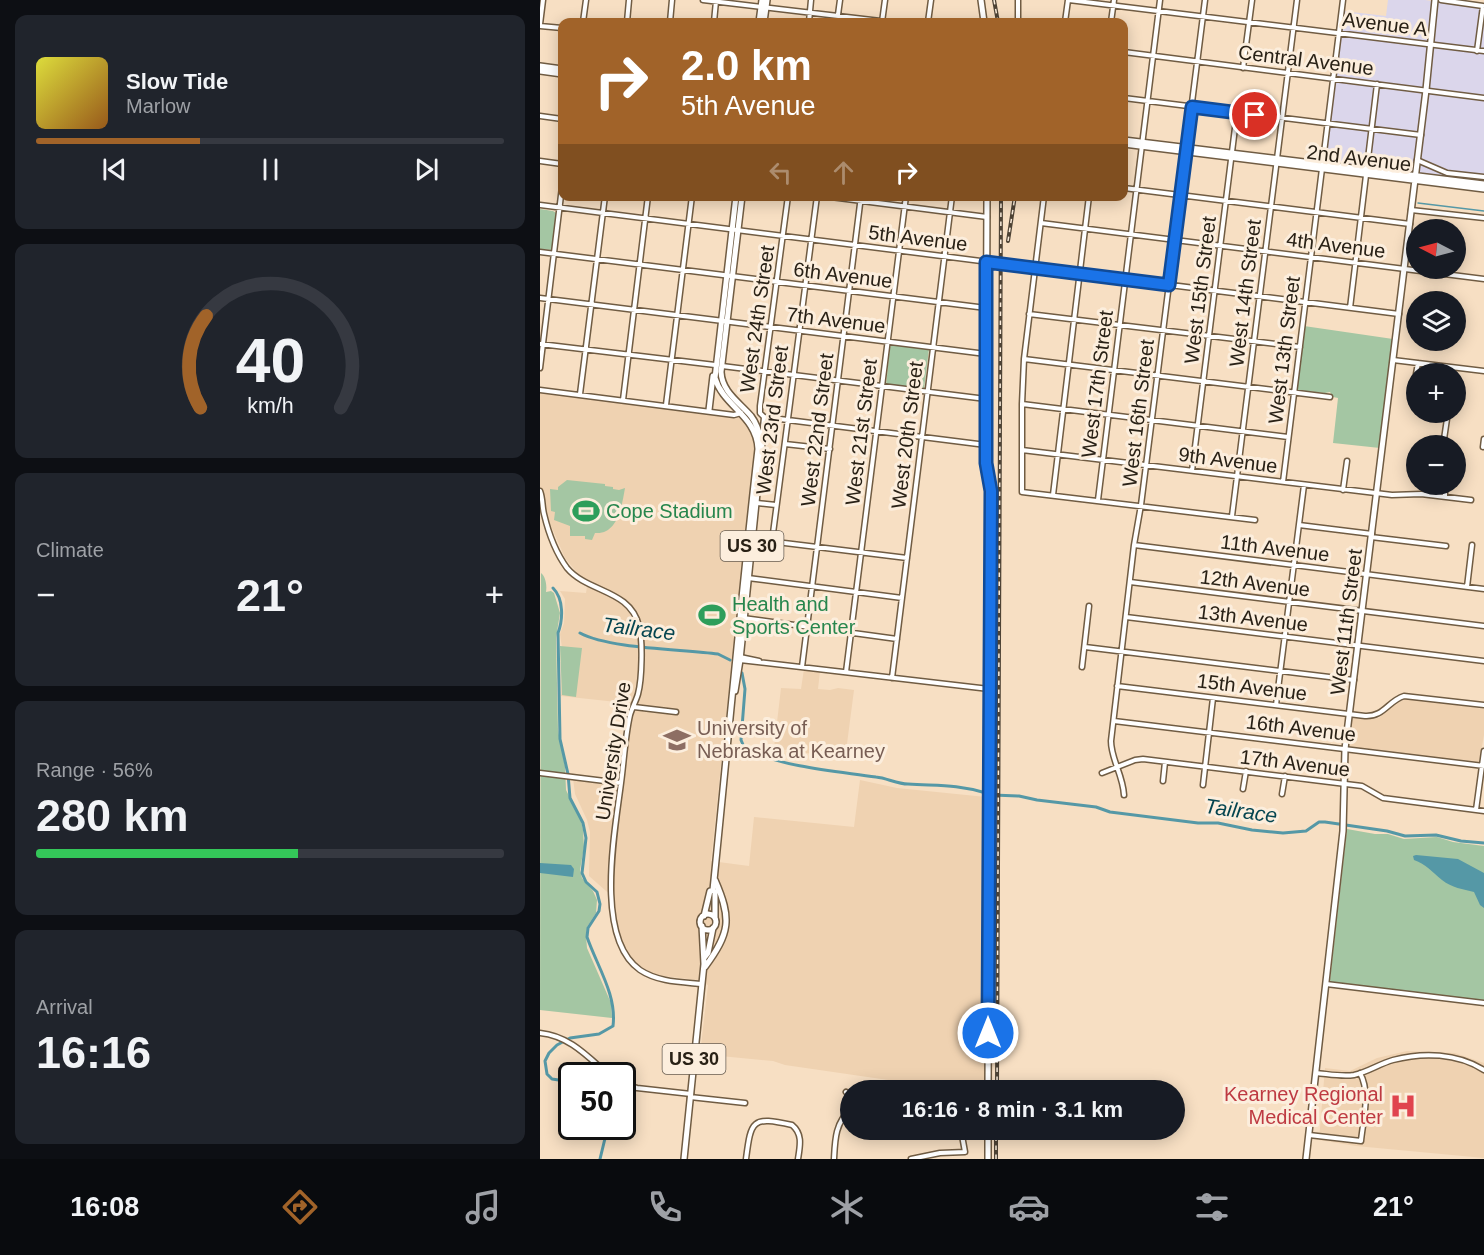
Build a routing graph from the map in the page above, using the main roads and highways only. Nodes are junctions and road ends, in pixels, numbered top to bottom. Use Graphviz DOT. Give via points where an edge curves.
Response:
graph roads {
  1 [pos="981,0"];
  2 [pos="1435,0"];
  3 [pos="764,3"];
  4 [pos="760,18"];
  5 [pos="983,18"];
  6 [pos="540,66"];
  7 [pos="558,68"];
  8 [pos="540,71"];
  9 [pos="558,73"];
  10 [pos="1128,142"];
  11 [pos="1415,178"];
  12 [pos="1484,184"];
  13 [pos="1484,189"];
  14 [pos="736,201"];
  15 [pos="741,201"];
  16 [pos="987,201"];
  17 [pos="735,230"];
  18 [pos="724,321"];
  19 [pos="717,366"];
  20 [pos="739,408"];
  21 [pos="709,410"];
  22 [pos="750,538"];
  23 [pos="714,878"];
  24 [pos="712,890"];
  25 [pos="704,916"];
  26 [pos="715,918"];
  27 [pos="702,926"];
  28 [pos="713,928"];
  29 [pos="704,958"];
  30 [pos="704,969"];
  31 [pos="988,1080"];
  32 [pos="988,1140"];
  33 [pos="684,1159"];
  34 [pos="988,1159"];
  35 [pos="1306,1159"];
  1 -- 5 [label="main road"];
  2 -- 11 [label="main road, West 11th Street"];
  3 -- 4 [label="main road"];
  6 -- 7 [label="main road"];
  8 -- 9 [label="main road"];
  10 -- 11 [label="main road, 2nd Avenue"];
  11 -- 12 [label="main road, 2nd Avenue"];
  11 -- 13 [label="main road, 2nd Avenue"];
  11 -- 35 [label="main road, West 11th Street" via="1345,749 1344,821"];
  14 -- 17 [label="main road, US 30"];
  15 -- 17 [label="main road, US 30"];
  16 -- 31 [label="main road" via="986,463 991,491"];
  17 -- 18 [label="main road, US 30"];
  18 -- 19 [label="main road, US 30"];
  18 -- 19 [label="main road, US 30"];
  19 -- 20 [label="main road, US 30"];
  19 -- 21 [label="main road"];
  20 -- 22 [label="main road, West 24th Street / US 30" via="758,443"];
  20 -- 22 [label="main road, West 24th Street / US 30" via="756,424 762,444"];
  22 -- 23 [label="main road, West 24th Street / US 30"];
  23 -- 24 [label="main road, West 24th Street / US 30"];
  23 -- 30 [label="main road" via="725,904 726,924 721,944"];
  24 -- 25 [label="main road, West 24th Street / US 30"];
  24 -- 26 [label="main road, West 24th Street / US 30"];
  25 -- 26 [label="main road"];
  25 -- 27 [label="main road, US 30"];
  26 -- 28 [label="main road, US 30"];
  27 -- 28 [label="main road" via="707,930"];
  27 -- 29 [label="main road, US 30"];
  28 -- 29 [label="main road, US 30"];
  29 -- 30 [label="main road, US 30"];
  30 -- 33 [label="main road, US 30"];
  32 -- 34 [label="main road"];
}
